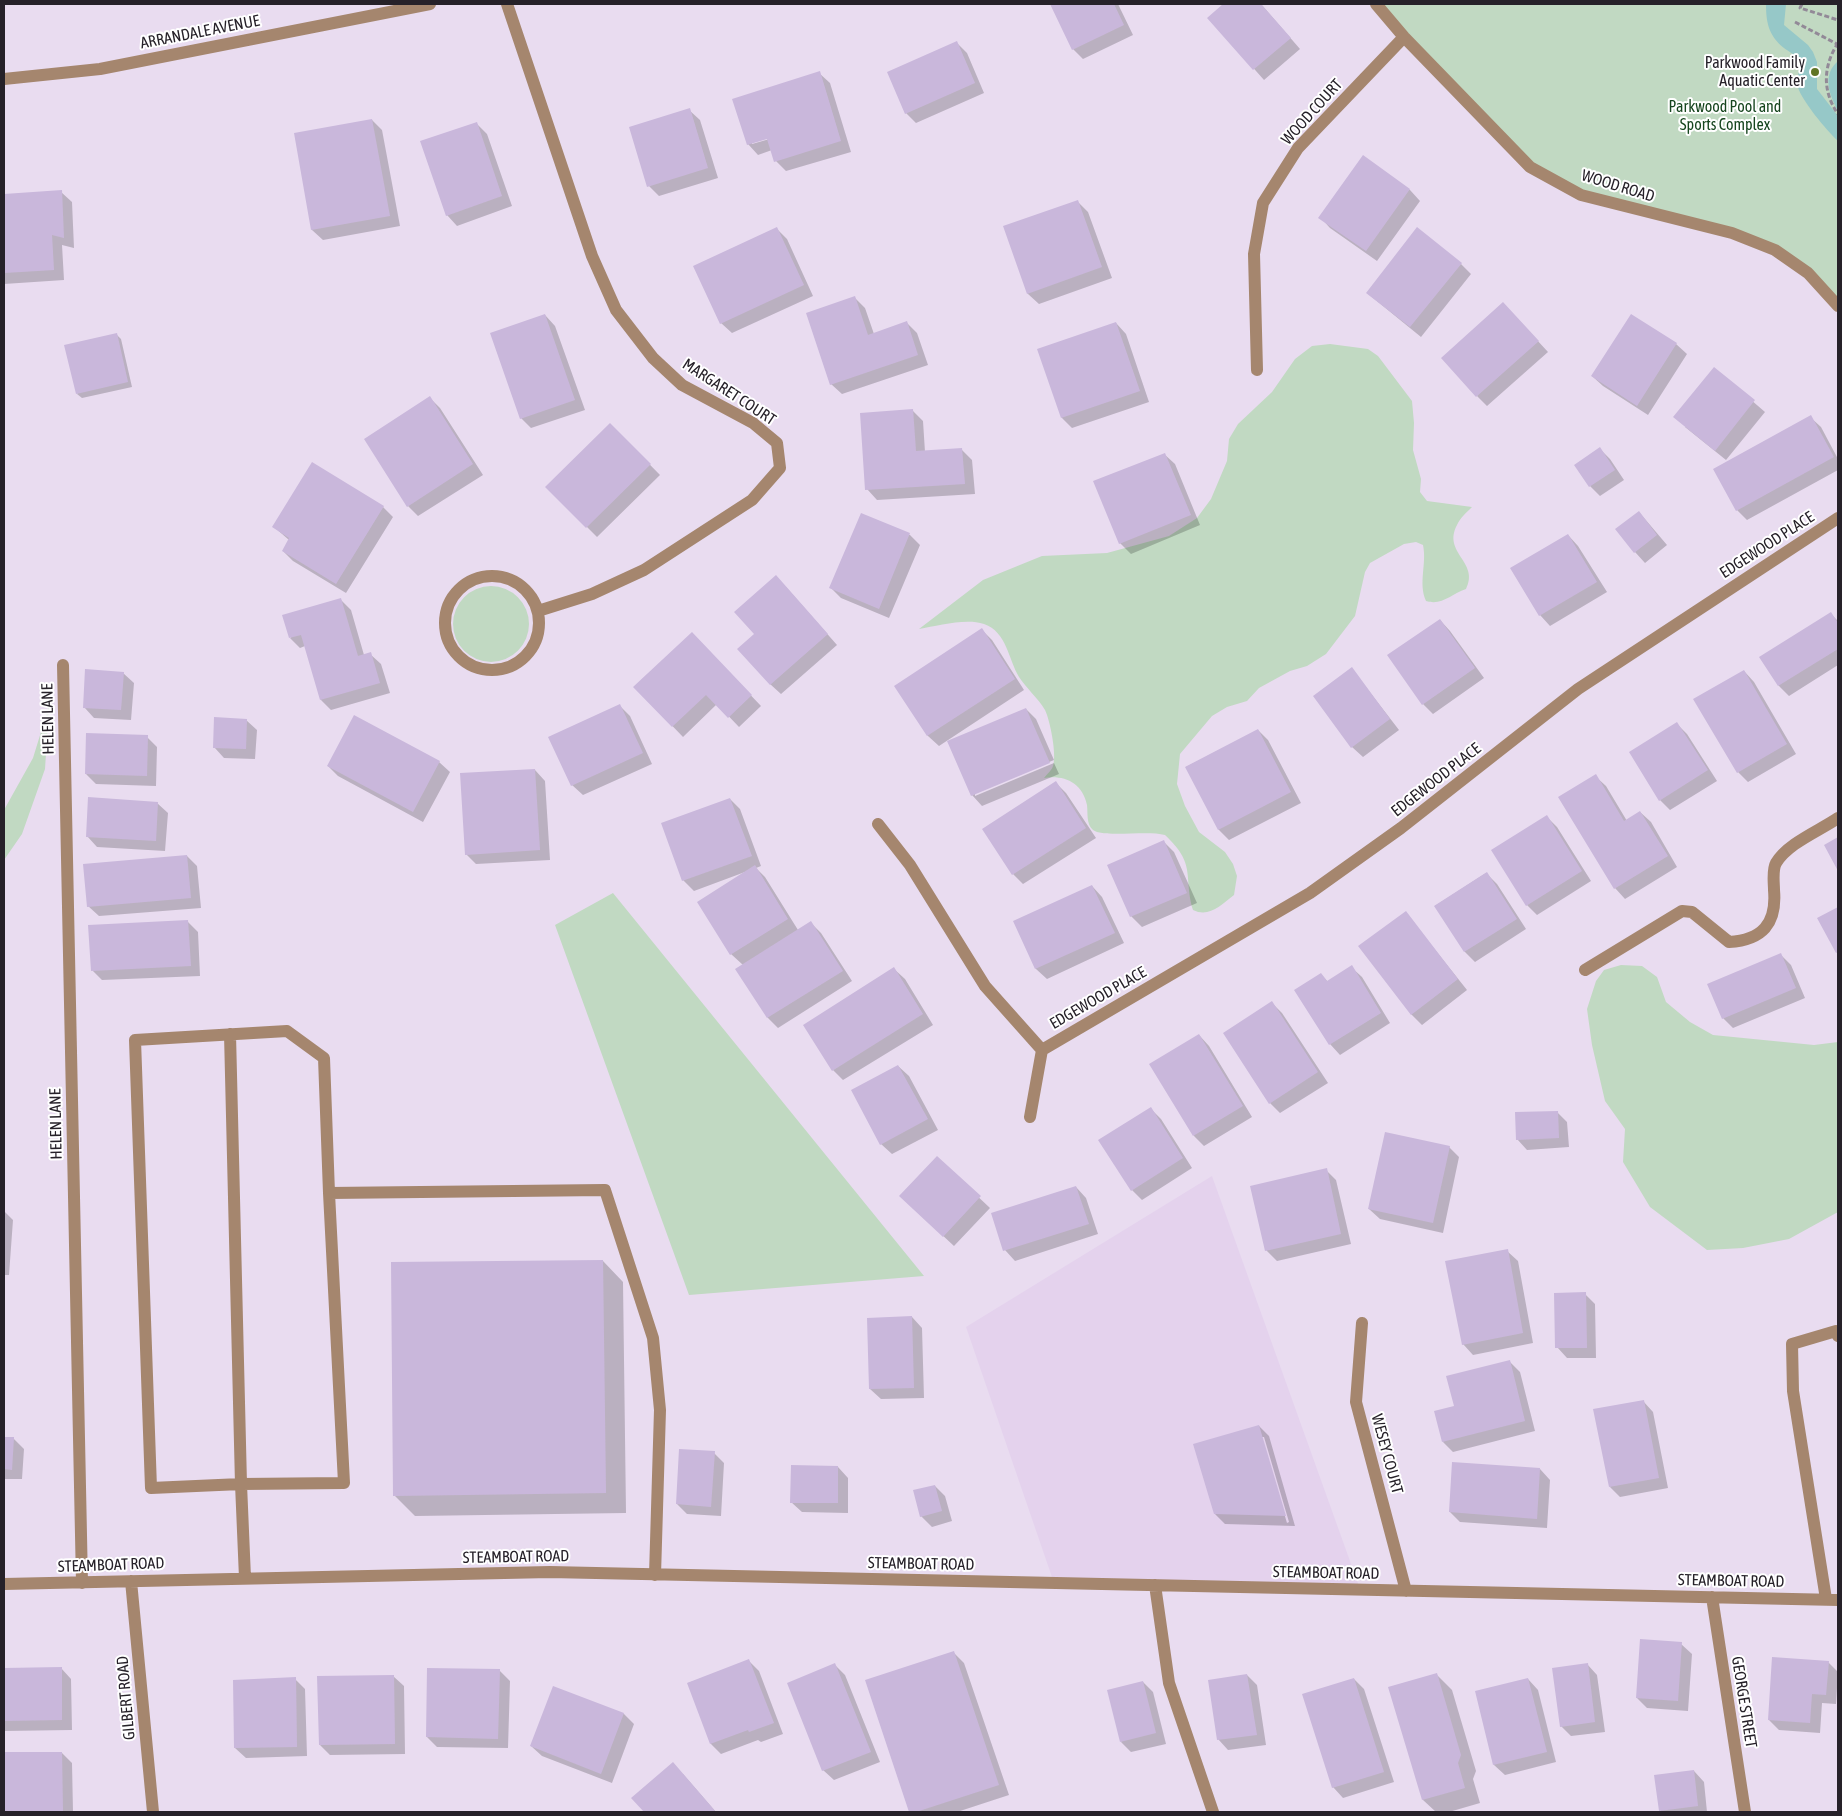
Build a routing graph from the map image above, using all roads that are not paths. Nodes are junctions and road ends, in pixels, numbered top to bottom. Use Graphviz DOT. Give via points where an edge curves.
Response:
graph roads {
  1 [pos="430,4"];
  2 [pos="507,4"];
  3 [pos="1376,4"];
  4 [pos="1404,37"];
  5 [pos="4,79"];
  6 [pos="1838,306"];
  7 [pos="1257,370"];
  8 [pos="1838,518"];
  9 [pos="538,611"];
  10 [pos="63,665"];
  11 [pos="1838,818"];
  12 [pos="878,824"];
  13 [pos="1584,970"];
  14 [pos="230,1034"];
  15 [pos="1042,1050"];
  16 [pos="1030,1117"];
  17 [pos="329,1192"];
  18 [pos="1362,1323"];
  19 [pos="1838,1336"];
  20 [pos="241,1484"];
  21 [pos="655,1575"];
  22 [pos="245,1578"];
  23 [pos="131,1581"];
  24 [pos="82,1583"];
  25 [pos="4,1584"];
  26 [pos="1155,1585"];
  27 [pos="1406,1591"];
  28 [pos="1712,1597"];
  29 [pos="1832,1600"];
  30 [pos="153,1812"];
  31 [pos="1213,1812"];
  32 [pos="1745,1812"];
  1 -- 5 [label="street, ARRANDALE AVENUE" via="100,69"];
  2 -- 9 [label="street, MARGARET COURT" via="592,256 616,310 653,358 682,385 753,423 777,443 780,468 752,500 644,570 592,594"];
  3 -- 4 [label="street, WOOD ROAD"];
  4 -- 6 [label="street, WOOD ROAD" via="1530,167 1581,195 1732,233 1775,250 1808,273"];
  4 -- 7 [label="street, WOOD COURT" via="1298,148 1262,203 1254,254"];
  8 -- 15 [label="street, EDGEWOOD PLACE" via="1578,689 1401,828 1310,893"];
  9 -- 9 [label="street" via="522,585 508,578 478,578 464,584 446,609 444,624 447,638 455,653 467,664 482,670 506,668 526,656 536,642"];
  10 -- 24 [label="street, HELEN LANE"];
  11 -- 13 [label="street" via="1787,850 1774,865 1773,918 1747,941 1729,942 1692,912 1682,911"];
  12 -- 15 [label="street, EDGEWOOD PLACE" via="910,866 985,986"];
  14 -- 17 [label="street" via="287,1031 324,1058"];
  14 -- 20 [label="street"];
  14 -- 20 [label="street" via="135,1040 152,1488"];
  15 -- 16 [label="street, EDGEWOOD PLACE"];
  17 -- 20 [label="street" via="344,1483"];
  17 -- 21 [label="street" via="605,1190 653,1338 660,1410"];
  18 -- 27 [label="street, WESEY COURT" via="1356,1402"];
  19 -- 29 [label="street" via="1836,1331 1792,1344 1793,1391"];
  20 -- 22 [label="street"];
  21 -- 22 [label="street, STEAMBOAT ROAD" via="550,1572"];
  21 -- 26 [label="street, STEAMBOAT ROAD"];
  22 -- 23 [label="street, STEAMBOAT ROAD"];
  23 -- 24 [label="street, STEAMBOAT ROAD"];
  23 -- 30 [label="street, GILBERT ROAD"];
  24 -- 25 [label="street, STEAMBOAT ROAD"];
  26 -- 27 [label="street, STEAMBOAT ROAD"];
  26 -- 31 [label="street" via="1170,1683"];
  27 -- 28 [label="street, STEAMBOAT ROAD"];
  28 -- 29 [label="street, STEAMBOAT ROAD"];
  28 -- 32 [label="street, GEORGE STREET"];
}
